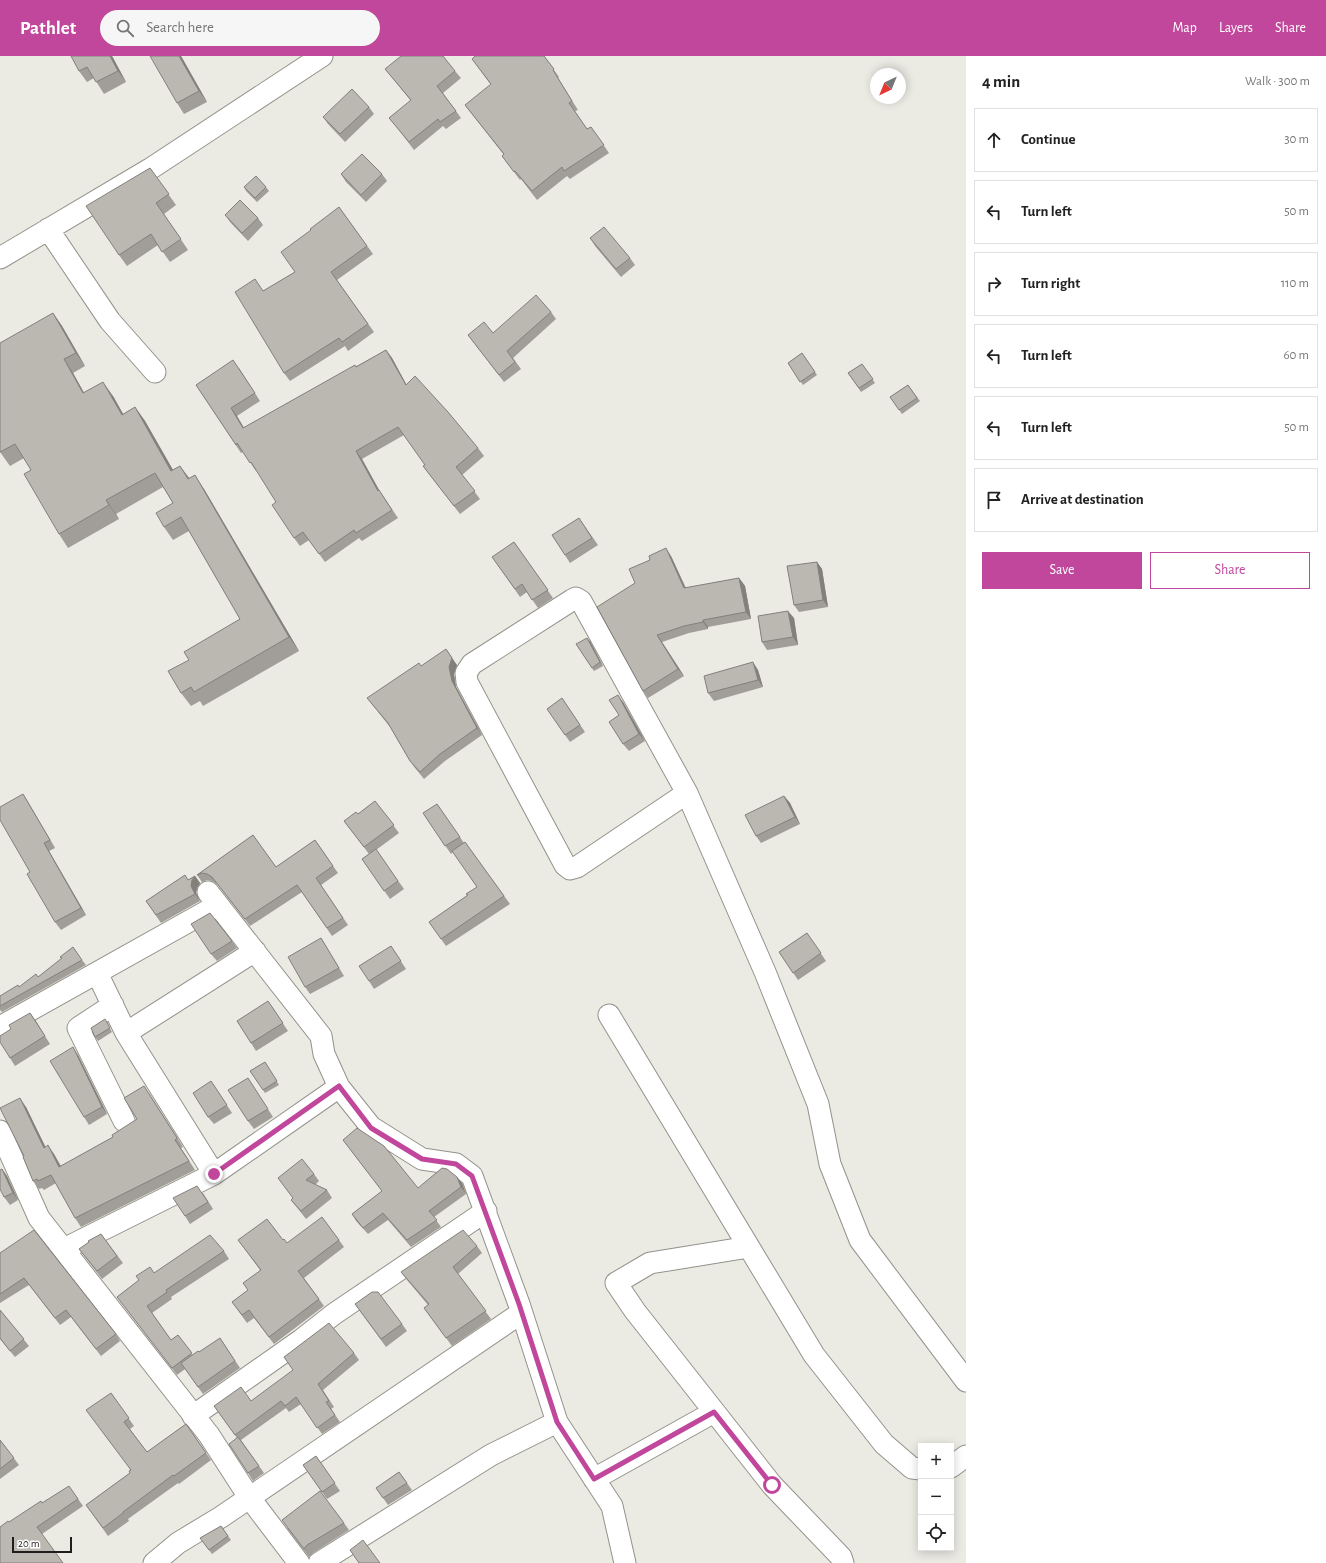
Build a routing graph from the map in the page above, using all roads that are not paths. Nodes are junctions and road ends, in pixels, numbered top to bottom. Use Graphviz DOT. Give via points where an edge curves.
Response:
graph roads {
  1 [pos="322,56"];
  2 [pos="48,229"];
  3 [pos="0,258"];
  4 [pos="155,372"];
  5 [pos="687,793"];
  6 [pos="255,951"];
  7 [pos="97,973"];
  8 [pos="113,1005"];
  9 [pos="609,1015"];
  10 [pos="0,1027"];
  11 [pos="126,1033"];
  12 [pos="339,1086"];
  13 [pos="124,1121"];
  14 [pos="0,1131"];
  15 [pos="214,1174"];
  16 [pos="486,1211"];
  17 [pos="749,1247"];
  18 [pos="64,1249"];
  19 [pos="522,1312"];
  20 [pos="966,1381"];
  21 [pos="714,1412"];
  22 [pos="193,1416"];
  23 [pos="557,1422"];
  24 [pos="966,1456"];
  25 [pos="954,1465"];
  26 [pos="918,1469"];
  27 [pos="594,1479"];
  28 [pos="249,1497"];
  29 [pos="154,1563"];
  30 [pos="299,1563"];
  31 [pos="319,1563"];
  32 [pos="625,1563"];
  33 [pos="843,1563"];
  1 -- 2 [label="street" via="150,169"];
  2 -- 3 [label="street"];
  2 -- 4 [label="street" via="110,321"];
  5 -- 5 [label="street" via="581,601 576,598 472,664 466,673 467,682 565,865 570,869 577,867"];
  5 -- 20 [label="street" via="765,972 818,1104 830,1164 860,1240"];
  6 -- 7 [label="street" via="213,898"];
  6 -- 11 [label="street"];
  6 -- 12 [label="street" via="322,1036 324,1054"];
  7 -- 8 [label="street"];
  7 -- 10 [label="street"];
  8 -- 11 [label="street"];
  8 -- 13 [label="street" via="78,1028"];
  9 -- 17 [label="street"];
  11 -- 15 [label="street"];
  12 -- 15 [label="street"];
  12 -- 16 [label="street" via="371,1128 422,1159 456,1164 472,1176"];
  14 -- 18 [label="street" via="39,1218"];
  15 -- 18 [label="street"];
  16 -- 19 [label="street"];
  16 -- 22 [label="street" via="334,1314"];
  17 -- 21 [label="street" via="650,1263 616,1283 634,1311"];
  17 -- 26 [label="street" via="814,1356 884,1444 912,1468"];
  18 -- 22 [label="street"];
  19 -- 23 [label="street"];
  19 -- 28 [label="street"];
  21 -- 27 [label="street"];
  21 -- 33 [label="street" via="772,1485 841,1557"];
  22 -- 28 [label="street" via="209,1435"];
  23 -- 27 [label="street"];
  23 -- 31 [label="street" via="491,1454"];
  24 -- 25 [label="street"];
  27 -- 32 [label="street" via="612,1506"];
  28 -- 29 [label="street" via="178,1543"];
  28 -- 30 [label="street"];
}
